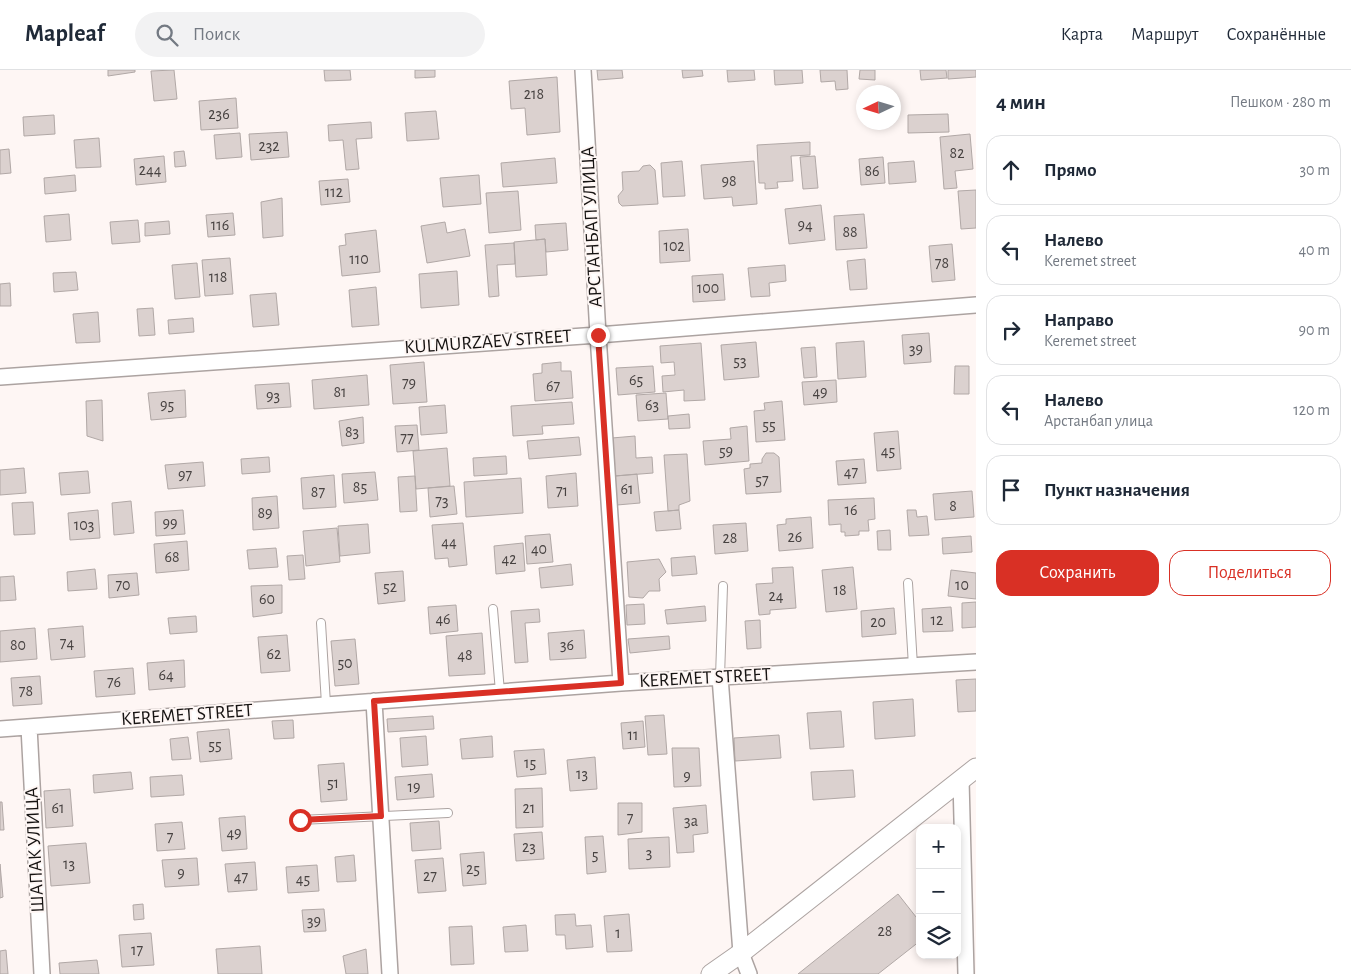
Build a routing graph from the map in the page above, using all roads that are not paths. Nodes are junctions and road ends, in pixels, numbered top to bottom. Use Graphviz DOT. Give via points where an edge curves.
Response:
graph roads {
  1 [pos="583,70"];
  2 [pos="976,305"];
  3 [pos="598,335"];
  4 [pos="0,377"];
  5 [pos="908,583"];
  6 [pos="723,586"];
  7 [pos="493,609"];
  8 [pos="321,623"];
  9 [pos="976,662"];
  10 [pos="913,666"];
  11 [pos="720,677"];
  12 [pos="621,683"];
  13 [pos="500,692"];
  14 [pos="374,701"];
  15 [pos="326,704"];
  16 [pos="28,727"];
  17 [pos="0,729"];
  18 [pos="976,768"];
  19 [pos="961,780"];
  20 [pos="448,813"];
  21 [pos="381,816"];
  22 [pos="300,820"];
  23 [pos="742,953"];
  24 [pos="42,974"];
  25 [pos="390,974"];
  26 [pos="711,974"];
  27 [pos="749,974"];
  28 [pos="966,974"];
  1 -- 3 [label="street, АРСТАНБАП УЛИЦА"];
  2 -- 3 [label="street, KULMURZAEV STREET"];
  3 -- 4 [label="street, KULMURZAEV STREET"];
  3 -- 12 [label="street, АРСТАНБАП УЛИЦА"];
  5 -- 10 [label="lane"];
  6 -- 11 [label="lane"];
  7 -- 13 [label="lane"];
  8 -- 15 [label="lane"];
  9 -- 10 [label="street, KEREMET STREET"];
  10 -- 11 [label="street, KEREMET STREET"];
  11 -- 12 [label="street, KEREMET STREET"];
  11 -- 23 [label="street"];
  12 -- 13 [label="street, KEREMET STREET"];
  13 -- 14 [label="street, KEREMET STREET"];
  14 -- 15 [label="street, KEREMET STREET"];
  14 -- 21 [label="street"];
  15 -- 16 [label="street, KEREMET STREET"];
  16 -- 17 [label="street, KEREMET STREET"];
  16 -- 24 [label="street, ШАПАК УЛИЦА"];
  18 -- 19 [label="street"];
  19 -- 23 [label="street"];
  19 -- 28 [label="street"];
  20 -- 21 [label="lane"];
  21 -- 22 [label="lane"];
  21 -- 25 [label="street"];
  23 -- 26 [label="street"];
  23 -- 27 [label="street"];
}
